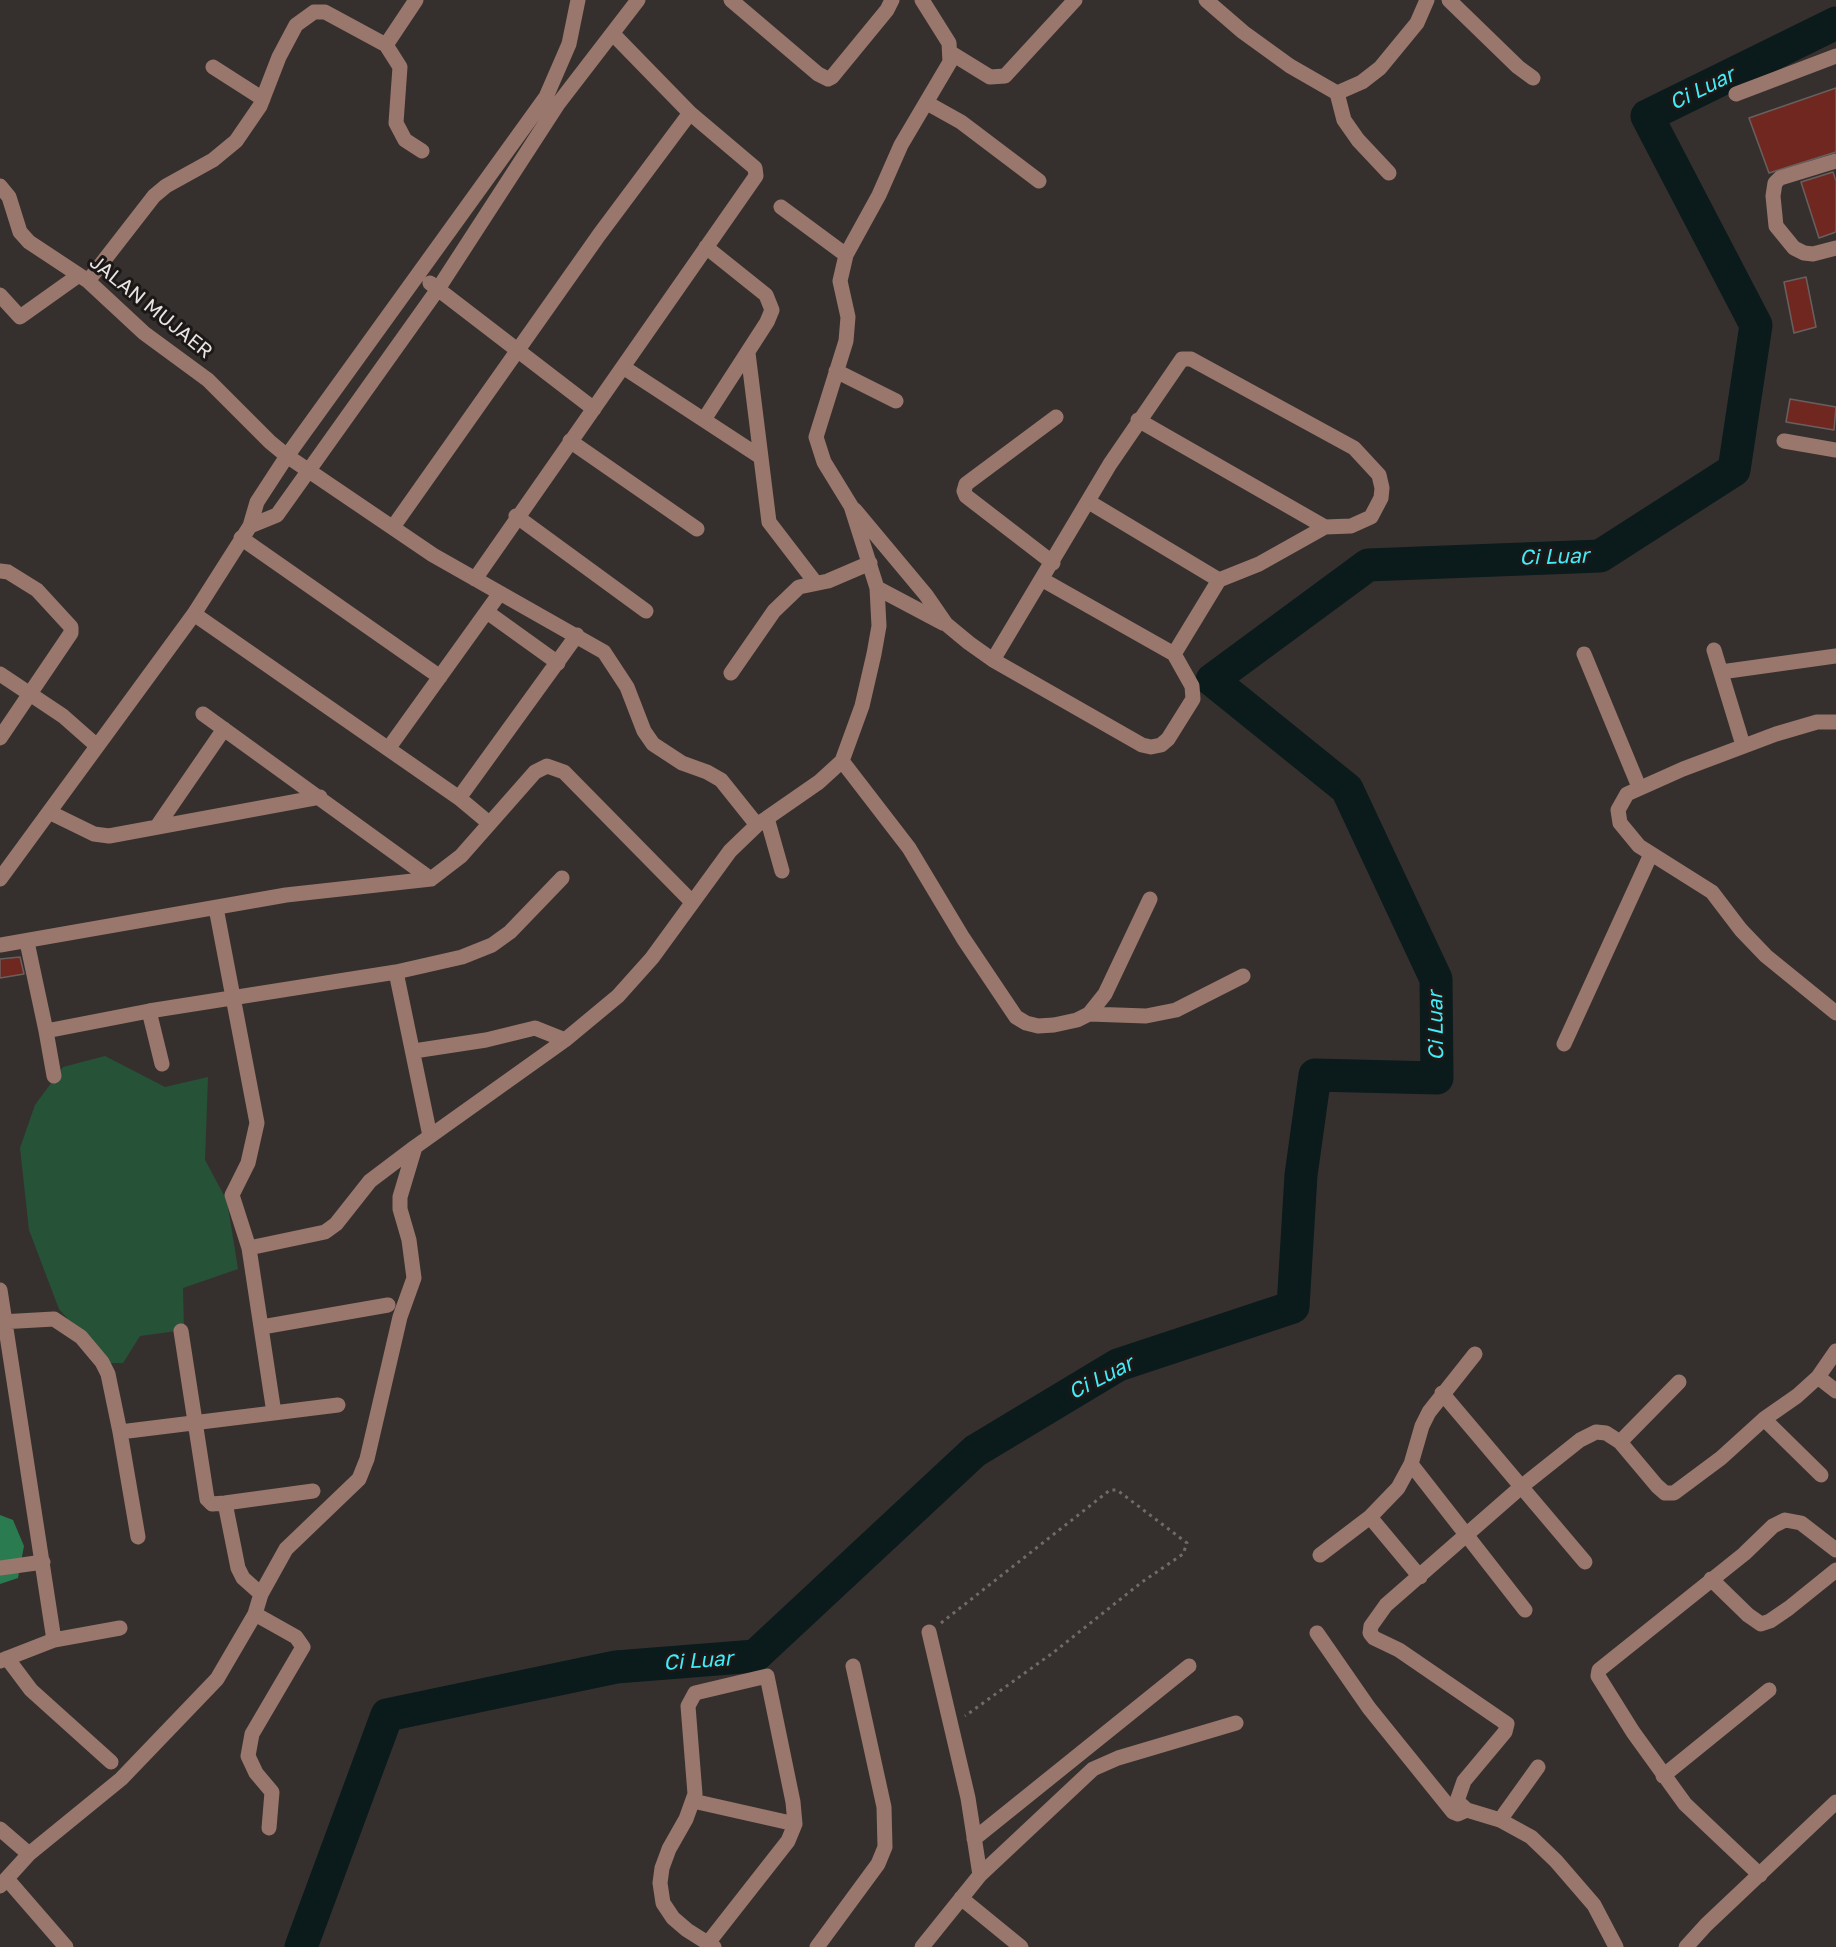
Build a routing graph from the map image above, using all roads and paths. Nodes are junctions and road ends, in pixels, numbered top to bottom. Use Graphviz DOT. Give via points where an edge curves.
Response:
graph roads {
  1 [pos="416,0"];
  2 [pos="578,0"];
  3 [pos="638,0"];
  4 [pos="731,0"];
  5 [pos="922,0"];
  6 [pos="1075,0"];
  7 [pos="1206,0"];
  8 [pos="1427,0"];
  9 [pos="1449,0"];
  10 [pos="885,3"];
  11 [pos="613,34"];
  12 [pos="386,45"];
  13 [pos="951,53"];
  14 [pos="1836,56"];
  15 [pos="213,67"];
  16 [pos="1533,78"];
  17 [pos="1337,93"];
  18 [pos="1736,94"];
  19 [pos="263,99"];
  20 [pos="552,101"];
  21 [pos="927,103"];
  22 [pos="690,113"];
  23 [pos="422,151"];
  24 [pos="1836,161"];
  25 [pos="1389,173"];
  26 [pos="1039,181"];
  27 [pos="0,186"];
  28 [pos="781,207"];
  29 [pos="706,247"];
  30 [pos="1835,253"];
  31 [pos="846,255"];
  32 [pos="419,275"];
  33 [pos="83,278"];
  34 [pos="438,289"];
  35 [pos="0,295"];
  36 [pos="517,352"];
  37 [pos="748,353"];
  38 [pos="622,367"];
  39 [pos="836,371"];
  40 [pos="896,401"];
  41 [pos="594,409"];
  42 [pos="1056,417"];
  43 [pos="705,418"];
  44 [pos="1138,420"];
  45 [pos="570,441"];
  46 [pos="1784,441"];
  47 [pos="1836,450"];
  48 [pos="287,456"];
  49 [pos="759,456"];
  50 [pos="307,471"];
  51 [pos="1089,502"];
  52 [pos="851,506"];
  53 [pos="516,516"];
  54 [pos="378,525"];
  55 [pos="393,527"];
  56 [pos="1325,528"];
  57 [pos="697,529"];
  58 [pos="245,532"];
  59 [pos="870,563"];
  60 [pos="1053,563"];
  61 [pos="0,571"];
  62 [pos="475,579"];
  63 [pos="1043,580"];
  64 [pos="1219,580"];
  65 [pos="816,582"];
  66 [pos="876,588"];
  67 [pos="500,594"];
  68 [pos="646,611"];
  69 [pos="487,612"];
  70 [pos="194,614"];
  71 [pos="946,624"];
  72 [pos="577,635"];
  73 [pos="1714,650"];
  74 [pos="1174,654"];
  75 [pos="1584,654"];
  76 [pos="1836,656"];
  77 [pos="993,660"];
  78 [pos="558,663"];
  79 [pos="1721,672"];
  80 [pos="731,673"];
  81 [pos="0,674"];
  82 [pos="440,677"];
  83 [pos="30,694"];
  84 [pos="203,714"];
  85 [pos="1836,722"];
  86 [pos="224,729"];
  87 [pos="0,738"];
  88 [pos="1743,745"];
  89 [pos="97,746"];
  90 [pos="388,749"];
  91 [pos="842,761"];
  92 [pos="1639,787"];
  93 [pos="320,797"];
  94 [pos="459,798"];
  95 [pos="49,812"];
  96 [pos="762,821"];
  97 [pos="489,823"];
  98 [pos="158,825"];
  99 [pos="1652,854"];
  100 [pos="782,872"];
  101 [pos="1,874"];
  102 [pos="562,878"];
  103 [pos="431,879"];
  104 [pos="1150,899"];
  105 [pos="692,902"];
  106 [pos="216,908"];
  107 [pos="27,942"];
  108 [pos="0,945"];
  109 [pos="396,972"];
  110 [pos="1243,976"];
  111 [pos="232,998"];
  112 [pos="149,1011"];
  113 [pos="1836,1013"];
  114 [pos="1089,1014"];
  115 [pos="46,1031"];
  116 [pos="565,1040"];
  117 [pos="1564,1044"];
  118 [pos="414,1052"];
  119 [pos="162,1064"];
  120 [pos="54,1076"];
  121 [pos="430,1136"];
  122 [pos="416,1147"];
  123 [pos="249,1248"];
  124 [pos="0,1290"];
  125 [pos="388,1305"];
  126 [pos="3,1322"];
  127 [pos="262,1327"];
  128 [pos="181,1331"];
  129 [pos="1836,1351"];
  130 [pos="1475,1354"];
  131 [pos="1818,1377"];
  132 [pos="1678,1382"];
  133 [pos="1836,1391"];
  134 [pos="1443,1393"];
  135 [pos="338,1405"];
  136 [pos="274,1413"];
  137 [pos="1764,1419"];
  138 [pos="195,1421"];
  139 [pos="120,1432"];
  140 [pos="1620,1442"];
  141 [pos="1411,1464"];
  142 [pos="1821,1475"];
  143 [pos="1521,1487"];
  144 [pos="313,1491"];
  145 [pos="225,1503"];
  146 [pos="1370,1517"];
  147 [pos="1466,1534"];
  148 [pos="138,1537"];
  149 [pos="1836,1550"];
  150 [pos="1320,1556"];
  151 [pos="43,1562"];
  152 [pos="1585,1563"];
  153 [pos="0,1569"];
  154 [pos="1836,1570"];
  155 [pos="1419,1577"];
  156 [pos="1711,1580"];
  157 [pos="261,1594"];
  158 [pos="1526,1610"];
  159 [pos="255,1614"];
  160 [pos="120,1628"];
  161 [pos="929,1632"];
  162 [pos="1317,1633"];
  163 [pos="54,1640"];
  164 [pos="4,1659"];
  165 [pos="854,1666"];
  166 [pos="1189,1666"];
  167 [pos="1769,1690"];
  168 [pos="1236,1724"];
  169 [pos="951,1725"];
  170 [pos="111,1762"];
  171 [pos="1538,1767"];
  172 [pos="1663,1776"];
  173 [pos="693,1800"];
  174 [pos="1836,1802"];
  175 [pos="1467,1810"];
  176 [pos="1500,1820"];
  177 [pos="795,1824"];
  178 [pos="269,1828"];
  179 [pos="0,1829"];
  180 [pos="974,1839"];
  181 [pos="29,1854"];
  182 [pos="980,1875"];
  183 [pos="1760,1875"];
  184 [pos="3,1882"];
  185 [pos="961,1898"];
  186 [pos="711,1945"];
  187 [pos="66,1947"];
  188 [pos="817,1947"];
  189 [pos="922,1947"];
  190 [pos="1021,1947"];
  191 [pos="1616,1947"];
  192 [pos="1686,1947"];
  1 -- 12 [label="street"];
  2 -- 20 [label="street"];
  3 -- 11 [label="street"];
  4 -- 10 [label="street" via="828,79"];
  5 -- 13 [label="street" via="944,33"];
  6 -- 13 [label="street" via="1005,76 990,77"];
  7 -- 17 [label="street" via="1290,66"];
  8 -- 17 [label="street" via="1418,24 1380,68 1362,82"];
  9 -- 16 [label="street"];
  11 -- 20 [label="street"];
  11 -- 22 [label="street"];
  12 -- 19 [label="street" via="325,12 314,12 296,25"];
  12 -- 23 [label="street" via="400,67 396,123 405,140"];
  13 -- 21 [label="street"];
  14 -- 18 [label="street"];
  15 -- 19 [label="street"];
  17 -- 25 [label="street" via="1344,120"];
  19 -- 33 [label="street" via="236,141 213,160 166,186 141,209"];
  20 -- 32 [label="street"];
  20 -- 34 [label="street"];
  21 -- 26 [label="street" via="961,122"];
  21 -- 31 [label="street" via="901,145"];
  22 -- 29 [label="street" via="756,172"];
  22 -- 36 [label="street"];
  24 -- 30 [label="street" via="1780,178 1773,196 1776,226 1794,248 1804,253"];
  27 -- 33 [label="street, JALAN MUJAER" via="9,197 20,232"];
  28 -- 31 [label="street"];
  29 -- 37 [label="street" via="770,302 770,317"];
  29 -- 38 [label="street"];
  31 -- 39 [label="street" via="840,281 848,316 846,341"];
  32 -- 34 [label="street"];
  32 -- 48 [label="street"];
  33 -- 35 [label="street" via="20,317"];
  33 -- 48 [label="street, JALAN MUJAER" via="144,333 208,380"];
  34 -- 36 [label="street"];
  34 -- 50 [label="street"];
  36 -- 41 [label="street"];
  36 -- 55 [label="street"];
  37 -- 43 [label="street"];
  37 -- 49 [label="street"];
  38 -- 41 [label="street"];
  38 -- 43 [label="street"];
  39 -- 40 [label="street"];
  39 -- 52 [label="street" via="816,437 824,462"];
  41 -- 45 [label="street"];
  42 -- 60 [label="street" via="966,484 964,491"];
  43 -- 49 [label="street"];
  44 -- 51 [label="street"];
  44 -- 56 [label="street"];
  44 -- 56 [label="street" via="1178,362 1191,359 1354,448 1379,475 1381,498 1371,517 1362,523"];
  45 -- 53 [label="street"];
  45 -- 57 [label="street"];
  46 -- 47 [label="street"];
  48 -- 50 [label="street, JALAN MUJAER"];
  48 -- 58 [label="street" via="257,502"];
  49 -- 65 [label="street" via="768,522"];
  50 -- 54 [label="street"];
  50 -- 55 [label="street"];
  50 -- 58 [label="street" via="277,515"];
  51 -- 60 [label="street"];
  51 -- 64 [label="street"];
  52 -- 59 [label="street"];
  52 -- 71 [label="street"];
  53 -- 62 [label="street"];
  53 -- 68 [label="street"];
  55 -- 62 [label="street"];
  56 -- 64 [label="street" via="1259,564"];
  58 -- 70 [label="street"];
  58 -- 82 [label="street"];
  59 -- 65 [label="street" via="828,581"];
  59 -- 66 [label="street"];
  60 -- 63 [label="street"];
  61 -- 83 [label="street" via="37,590 71,627 68,639"];
  62 -- 67 [label="street"];
  63 -- 74 [label="street"];
  63 -- 77 [label="street"];
  64 -- 74 [label="street"];
  65 -- 80 [label="street" via="804,584 788,596"];
  66 -- 71 [label="street"];
  66 -- 91 [label="street" via="879,626 874,654 862,706"];
  67 -- 69 [label="street"];
  67 -- 72 [label="street"];
  69 -- 78 [label="street"];
  69 -- 82 [label="street"];
  70 -- 89 [label="street"];
  70 -- 90 [label="street"];
  71 -- 77 [label="street"];
  72 -- 78 [label="street"];
  72 -- 96 [label="street" via="615,664 653,744 682,763 720,780"];
  73 -- 79 [label="street"];
  74 -- 77 [label="street" via="1192,686 1192,699 1168,738 1161,745 1150,747"];
  75 -- 92 [label="street"];
  76 -- 79 [label="street"];
  78 -- 94 [label="street"];
  79 -- 88 [label="street"];
  81 -- 83 [label="street"];
  82 -- 90 [label="street"];
  83 -- 87 [label="street"];
  83 -- 89 [label="street"];
  84 -- 86 [label="street"];
  85 -- 88 [label="street" via="1817,722"];
  86 -- 93 [label="street"];
  86 -- 98 [label="street"];
  88 -- 92 [label="street"];
  89 -- 95 [label="street"];
  90 -- 94 [label="street"];
  91 -- 96 [label="street"];
  91 -- 114 [label="street" via="909,848 1016,1017 1038,1026 1077,1020"];
  92 -- 99 [label="street" via="1621,800 1620,823 1628,836"];
  93 -- 98 [label="street"];
  93 -- 103 [label="street"];
  94 -- 97 [label="street"];
  95 -- 98 [label="street" via="83,829 110,836"];
  95 -- 101 [label="street"];
  96 -- 100 [label="street"];
  96 -- 105 [label="street" via="730,851"];
  97 -- 103 [label="street" via="461,856"];
  97 -- 105 [label="street" via="535,772 554,767 564,772"];
  99 -- 113 [label="street" via="1712,892 1766,957"];
  99 -- 117 [label="street"];
  102 -- 109 [label="street" via="510,932 492,945 462,957"];
  103 -- 106 [label="street" via="286,895"];
  104 -- 114 [label="street" via="1105,994"];
  105 -- 116 [label="street" via="634,981"];
  106 -- 107 [label="street"];
  106 -- 111 [label="street"];
  107 -- 108 [label="street"];
  107 -- 115 [label="street"];
  109 -- 111 [label="street"];
  109 -- 118 [label="street"];
  110 -- 114 [label="street" via="1176,1010 1146,1016"];
  111 -- 112 [label="street"];
  111 -- 123 [label="street" via="257,1123 248,1163 232,1195"];
  112 -- 115 [label="street"];
  112 -- 119 [label="street"];
  115 -- 120 [label="street"];
  116 -- 118 [label="street" via="535,1028"];
  116 -- 121 [label="street"];
  118 -- 121 [label="street"];
  121 -- 122 [label="street"];
  122 -- 123 [label="street" via="370,1181 343,1217 325,1232"];
  122 -- 157 [label="street" via="400,1197 414,1278 400,1317 367,1459 359,1479 286,1549"];
  123 -- 127 [label="street"];
  124 -- 126 [label="street"];
  125 -- 127 [label="street"];
  126 -- 139 [label="street" via="54,1319 81,1337 108,1374"];
  126 -- 151 [label="street"];
  127 -- 136 [label="street"];
  128 -- 138 [label="street"];
  129 -- 131 [label="street"];
  130 -- 134 [label="street"];
  131 -- 133 [label="street"];
  131 -- 137 [label="street"];
  132 -- 140 [label="street"];
  134 -- 141 [label="street" via="1422,1426"];
  134 -- 143 [label="street"];
  135 -- 136 [label="street"];
  136 -- 138 [label="street"];
  137 -- 140 [label="street" via="1721,1458 1674,1492 1665,1493 1657,1486"];
  137 -- 142 [label="street"];
  138 -- 139 [label="street"];
  138 -- 145 [label="street" via="205,1496 212,1504"];
  139 -- 148 [label="street"];
  140 -- 143 [label="street" via="1596,1432 1580,1440"];
  141 -- 146 [label="street" via="1398,1488"];
  141 -- 147 [label="street"];
  143 -- 147 [label="street"];
  143 -- 152 [label="street"];
  144 -- 145 [label="street"];
  145 -- 157 [label="street" via="238,1568"];
  146 -- 150 [label="street"];
  146 -- 155 [label="street"];
  147 -- 155 [label="street"];
  147 -- 158 [label="street"];
  149 -- 156 [label="street" via="1801,1523 1785,1520"];
  151 -- 153 [label="street"];
  151 -- 163 [label="street"];
  154 -- 156 [label="street" via="1789,1608 1761,1624"];
  155 -- 175 [label="street" via="1386,1605 1370,1633 1507,1724 1505,1732 1459,1791 1457,1801"];
  156 -- 172 [label="street" via="1599,1670 1598,1676"];
  157 -- 159 [label="street"];
  159 -- 178 [label="street" via="296,1637 303,1647 252,1734 248,1756 272,1792"];
  159 -- 181 [label="street" via="217,1679 121,1779"];
  160 -- 163 [label="street"];
  161 -- 169 [label="street"];
  161 -- 169 [label="path" via="1110,1490 1117,1490 1187,1543 1183,1554"];
  162 -- 175 [label="street" via="1369,1708 1453,1812"];
  163 -- 164 [label="street"];
  164 -- 170 [label="street" via="31,1690"];
  165 -- 188 [label="street" via="884,1807 885,1847 878,1864"];
  166 -- 180 [label="street"];
  167 -- 172 [label="street"];
  168 -- 182 [label="street" via="1093,1769"];
  169 -- 180 [label="street"];
  171 -- 176 [label="street"];
  172 -- 183 [label="street" via="1685,1804"];
  173 -- 177 [label="street"];
  173 -- 177 [label="street" via="694,1759 688,1706 692,1696 767,1676"];
  173 -- 186 [label="street" via="669,1849 660,1883 663,1903 673,1918"];
  174 -- 183 [label="street"];
  175 -- 176 [label="street"];
  176 -- 191 [label="street" via="1531,1837 1556,1861 1594,1905"];
  177 -- 186 [label="street" via="788,1840"];
  179 -- 181 [label="street"];
  180 -- 182 [label="street"];
  181 -- 184 [label="street"];
  182 -- 185 [label="street"];
  183 -- 192 [label="street"];
  184 -- 187 [label="street"];
  185 -- 189 [label="street"];
  185 -- 190 [label="street"];
}
